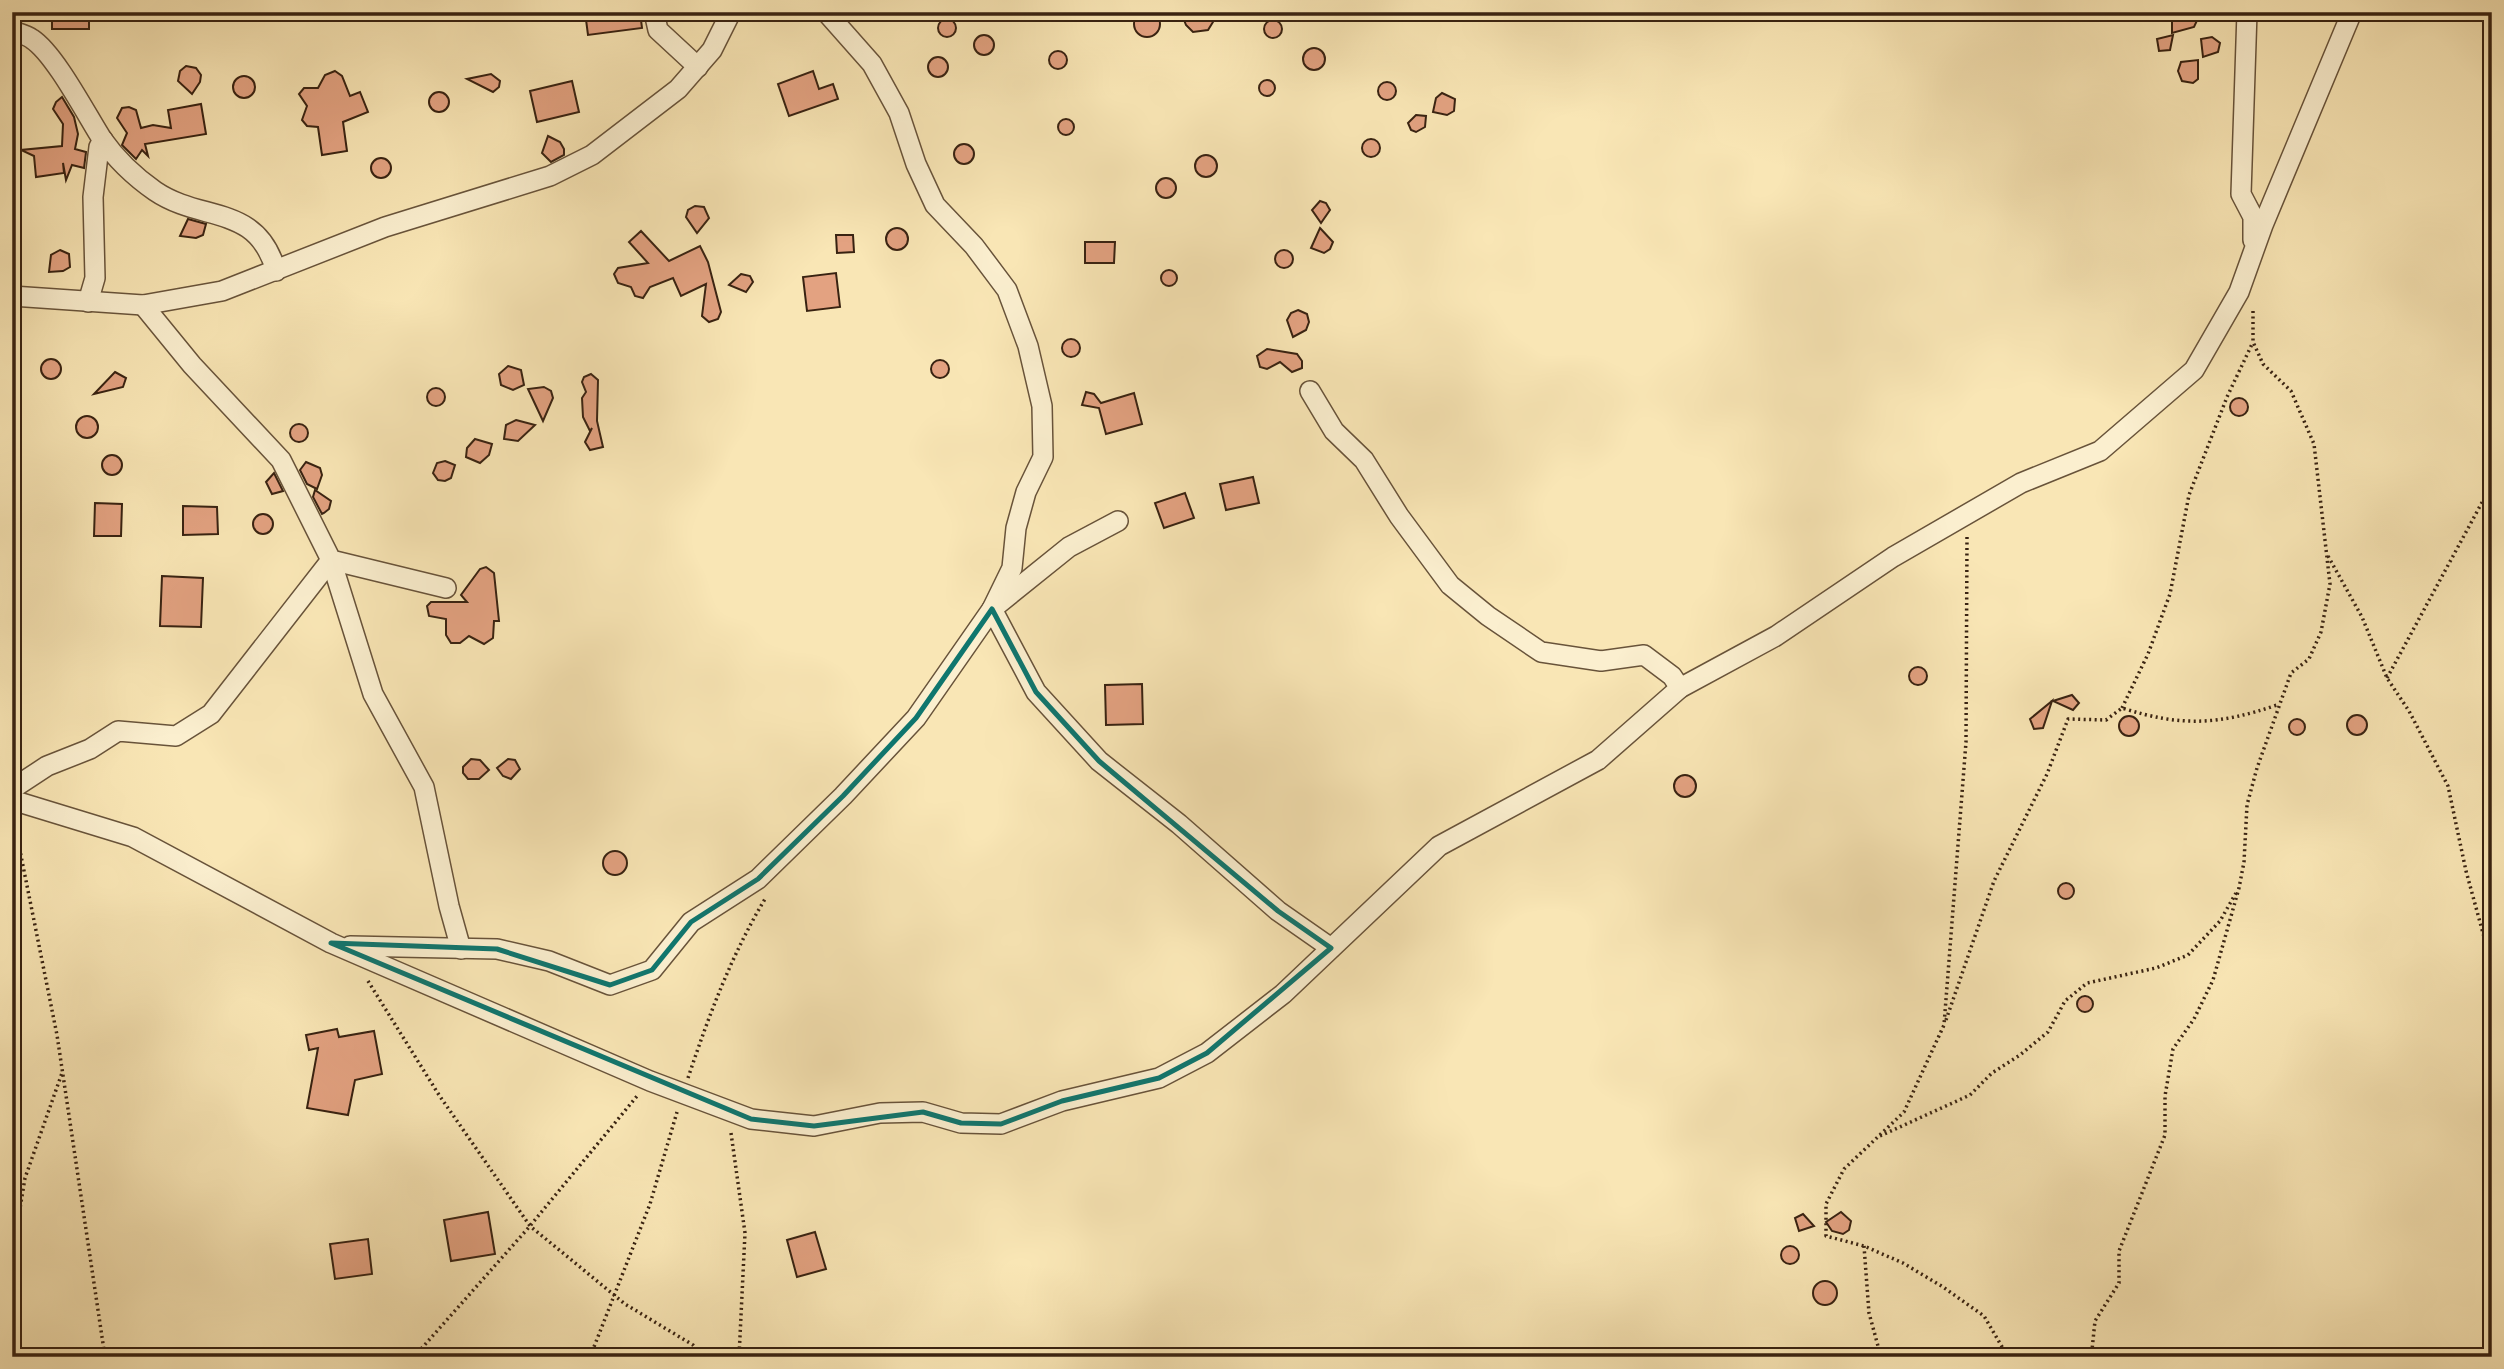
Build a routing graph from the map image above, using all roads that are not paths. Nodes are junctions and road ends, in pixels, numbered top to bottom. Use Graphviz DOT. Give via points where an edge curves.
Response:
graph roads {
  1 [pos="654,12"];
  2 [pos="731,12"];
  3 [pos="826,12"];
  4 [pos="2247,12"];
  5 [pos="2352,12"];
  6 [pos="12,31"];
  7 [pos="698,67"];
  8 [pos="103,140"];
  9 [pos="2252,255"];
  10 [pos="276,271"];
  11 [pos="12,296"];
  12 [pos="88,302"];
  13 [pos="143,305"];
  14 [pos="1310,390"];
  15 [pos="1118,521"];
  16 [pos="331,560"];
  17 [pos="446,589"];
  18 [pos="992,610"];
  19 [pos="1680,688"];
  20 [pos="12,789"];
  21 [pos="12,800"];
  22 [pos="331,943"];
  23 [pos="1331,948"];
  24 [pos="461,949"];
  1 -- 7 [label="street" via="658,30"];
  2 -- 7 [label="street"];
  3 -- 18 [label="street" via="872,64 899,113 935,205 1007,290 1028,345 1042,406 1043,457 1026,492 1012,568"];
  4 -- 9 [label="street" via="2241,194 2253,218"];
  5 -- 9 [label="street"];
  6 -- 8 [label="street" via="33,39"];
  7 -- 10 [label="street" via="678,89 592,155 551,176 385,227"];
  8 -- 10 [label="street" via="124,166 156,192 248,226 270,248"];
  8 -- 12 [label="street" via="93,197 95,278"];
  9 -- 19 [label="street" via="2239,292 2194,370 2099,451 2021,483 1893,557 1776,636"];
  10 -- 13 [label="street" via="222,291"];
  11 -- 12 [label="street"];
  12 -- 13 [label="street"];
  13 -- 16 [label="street" via="191,365 281,460"];
  14 -- 19 [label="street" via="1334,431 1364,460 1450,585 1488,616 1541,652 1601,662 1644,656 1672,676"];
  15 -- 18 [label="street" via="1069,547"];
  16 -- 17 [label="street"];
  16 -- 20 [label="street" via="211,714 176,736 118,731"];
  16 -- 24 [label="street" via="373,694 424,787"];
  18 -- 23 [label="street" via="1036,692 1099,761 1278,911"];
  18 -- 24 [label="street" via="916,718 844,796 758,878 691,922 652,970 610,985 536,958 497,949"];
  19 -- 23 [label="street" via="1598,760 1439,846"];
  21 -- 22 [label="street" via="133,837"];
  22 -- 23 [label="street" via="650,1081 751,1119 814,1126 880,1113 923,1112 961,1123 1001,1124 1062,1101 1159,1078 1207,1053 1283,994"];
  22 -- 24 [label="street"];
}
